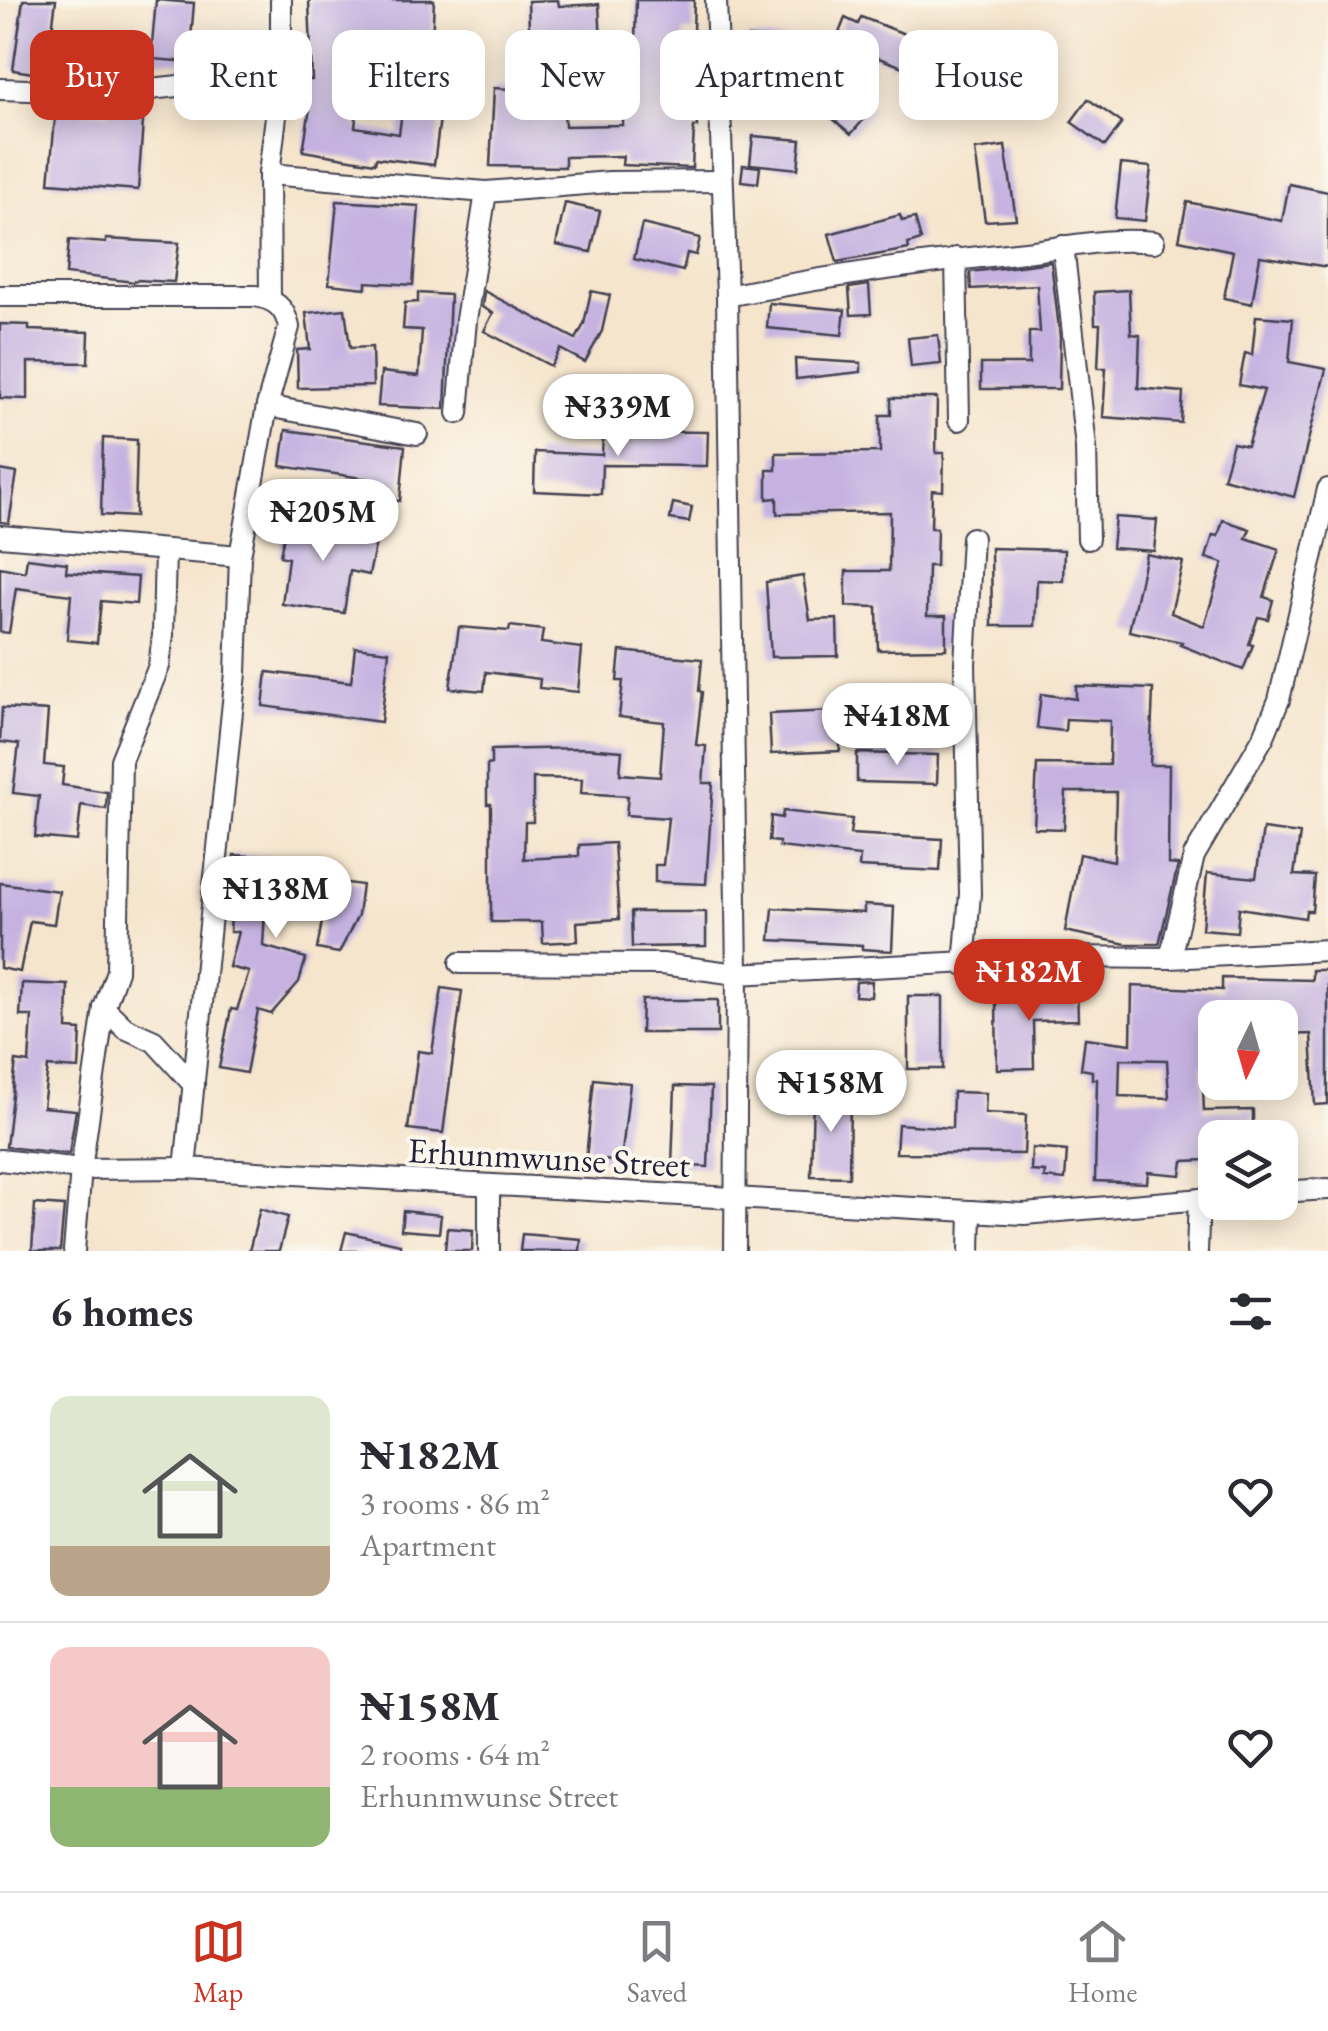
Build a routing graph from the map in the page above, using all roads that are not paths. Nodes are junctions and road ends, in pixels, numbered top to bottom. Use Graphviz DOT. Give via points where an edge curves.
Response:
graph roads {
  1 [pos="281,0"];
  2 [pos="716,0"];
  3 [pos="281,30"];
  4 [pos="174,86"];
  5 [pos="0,89"];
  6 [pos="276,120"];
  7 [pos="270,174"];
  8 [pos="721,181"];
  9 [pos="486,192"];
  10 [pos="1154,242"];
  11 [pos="1063,246"];
  12 [pos="956,258"];
  13 [pos="0,296"];
  14 [pos="727,296"];
  15 [pos="270,298"];
  16 [pos="268,406"];
  17 [pos="458,412"];
  18 [pos="959,420"];
  19 [pos="417,434"];
  20 [pos="1328,489"];
  21 [pos="0,536"];
  22 [pos="972,538"];
  23 [pos="1088,539"];
  24 [pos="165,550"];
  25 [pos="240,556"];
  26 [pos="1328,950"];
  27 [pos="1170,958"];
  28 [pos="460,963"];
  29 [pos="964,964"];
  30 [pos="737,974"];
  31 [pos="104,1008"];
  32 [pos="194,1085"];
  33 [pos="0,1160"];
  34 [pos="81,1168"];
  35 [pos="185,1168"];
  36 [pos="489,1185"];
  37 [pos="1328,1188"];
  38 [pos="1298,1190"];
  39 [pos="1198,1199"];
  40 [pos="735,1200"];
  41 [pos="971,1211"];
  42 [pos="1203,1220"];
  43 [pos="74,1251"];
  44 [pos="489,1251"];
  45 [pos="735,1251"];
  46 [pos="970,1251"];
  47 [pos="1197,1251"];
  1 -- 3 [label="street"];
  2 -- 8 [label="street"];
  4 -- 5 [label="street" via="113,93"];
  6 -- 7 [label="street"];
  7 -- 9 [label="street"];
  7 -- 15 [label="street"];
  8 -- 9 [label="street"];
  8 -- 14 [label="street"];
  9 -- 17 [label="street"];
  10 -- 11 [label="street" via="1120,238"];
  11 -- 12 [label="street"];
  11 -- 23 [label="street" via="1086,447"];
  12 -- 14 [label="street"];
  12 -- 18 [label="street"];
  13 -- 15 [label="street"];
  14 -- 30 [label="street"];
  15 -- 16 [label="street" via="289,327"];
  16 -- 19 [label="street"];
  16 -- 25 [label="street"];
  20 -- 27 [label="street" via="1279,700 1194,856"];
  21 -- 24 [label="street"];
  22 -- 29 [label="street"];
  24 -- 25 [label="street"];
  24 -- 31 [label="street" via="159,666 121,760 116,971"];
  25 -- 32 [label="street" via="236,673"];
  26 -- 27 [label="street"];
  27 -- 29 [label="street"];
  28 -- 30 [label="street" via="662,964"];
  29 -- 30 [label="street"];
  30 -- 40 [label="street"];
  31 -- 32 [label="street" via="125,1028 154,1041"];
  31 -- 34 [label="street"];
  32 -- 35 [label="street"];
  33 -- 34 [label="street, Erhunmwunse Street"];
  34 -- 35 [label="street, Erhunmwunse Street"];
  34 -- 43 [label="street"];
  35 -- 36 [label="street, Erhunmwunse Street"];
  36 -- 40 [label="street, Erhunmwunse Street"];
  36 -- 44 [label="street"];
  37 -- 38 [label="street"];
  39 -- 41 [label="street, Erhunmwunse Street" via="1024,1214"];
  40 -- 41 [label="street, Erhunmwunse Street"];
  40 -- 45 [label="street"];
  41 -- 46 [label="street"];
  42 -- 47 [label="street"];
}
